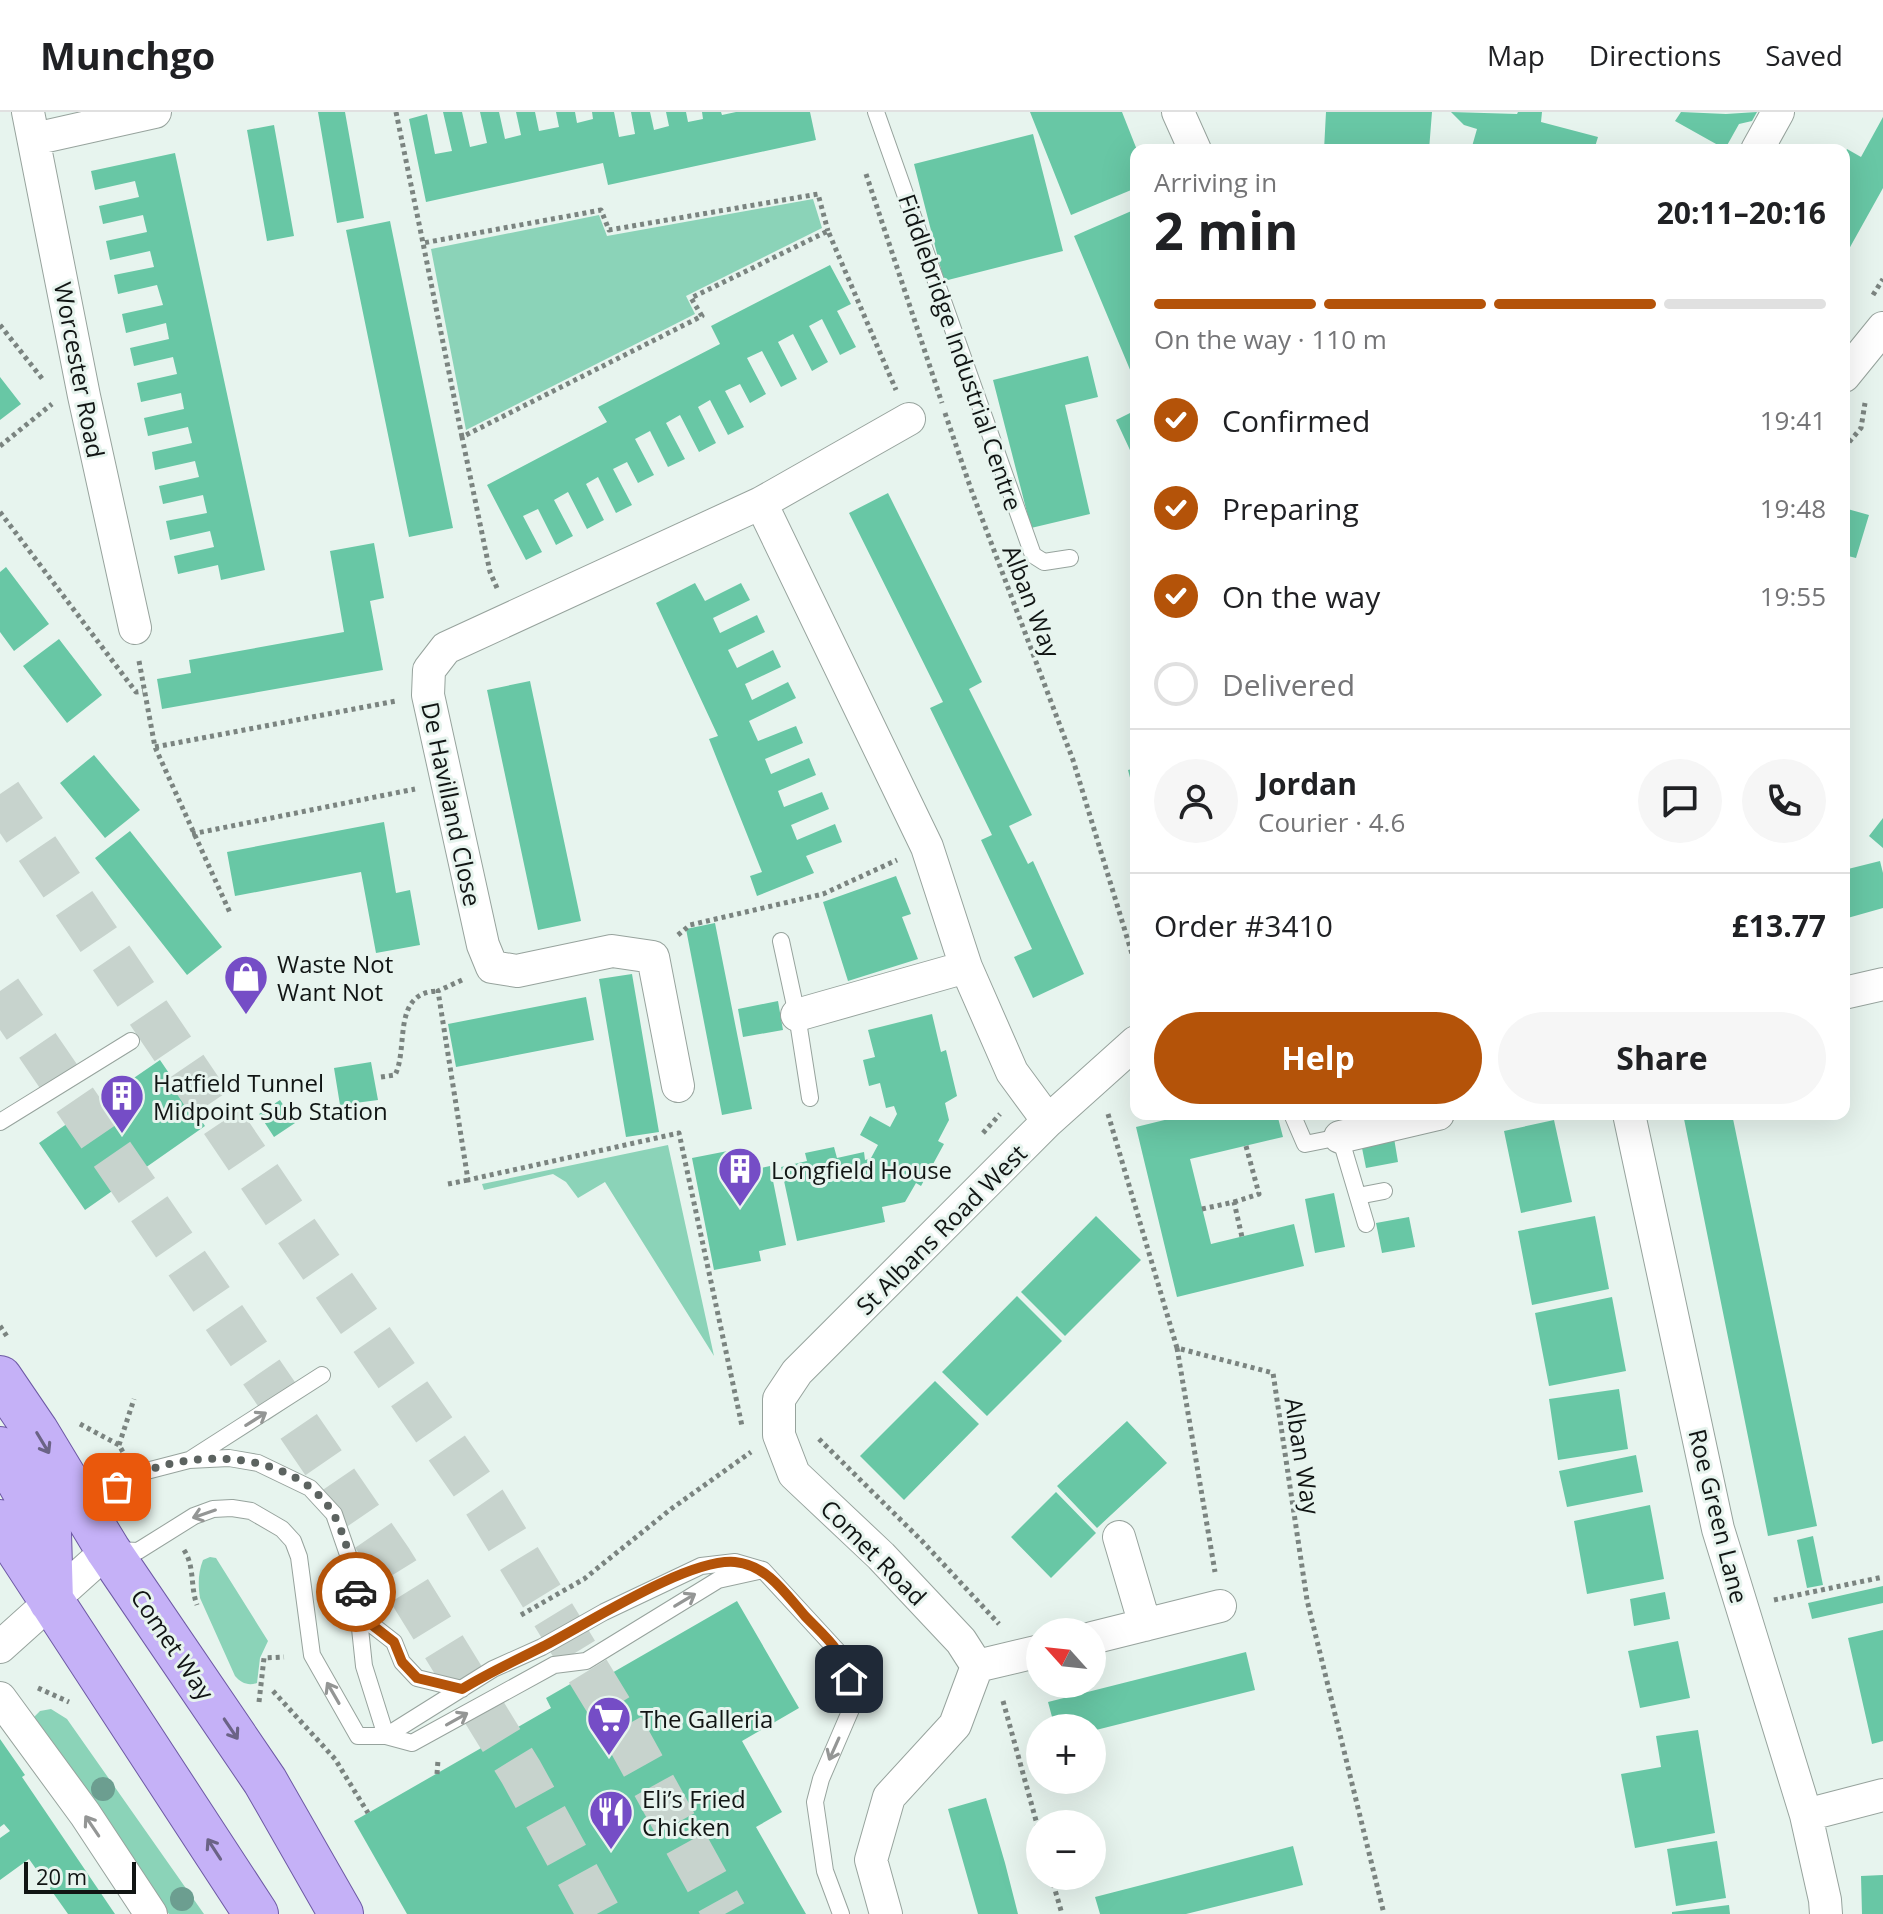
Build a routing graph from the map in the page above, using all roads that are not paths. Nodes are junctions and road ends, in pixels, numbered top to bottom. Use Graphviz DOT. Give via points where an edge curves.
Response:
graph roads {
  1 [pos="155,112"];
  2 [pos="876,112"];
  3 [pos="1178,112"];
  4 [pos="1778,112"];
  5 [pos="31,125"];
  6 [pos="1192,144"];
  7 [pos="1760,144"];
  8 [pos="1883,328"];
  9 [pos="1856,385"];
  10 [pos="909,419"];
  11 [pos="761,503"];
  12 [pos="1070,558"];
  13 [pos="135,628"];
  14 [pos="781,941"];
  15 [pos="966,967"];
  16 [pos="1883,984"];
  17 [pos="1850,992"];
  18 [pos="797,1015"];
  19 [pos="131,1041"];
  20 [pos="1130,1048"];
  21 [pos="678,1086"];
  22 [pos="810,1098"];
  23 [pos="1295,1120"];
  24 [pos="1412,1120"];
  25 [pos="1630,1120"];
  26 [pos="1048,1121"];
  27 [pos="0,1122"];
  28 [pos="1340,1137"];
  29 [pos="1384,1191"];
  30 [pos="1358,1196"];
  31 [pos="1366,1224"];
  32 [pos="8,1364"];
  33 [pos="322,1375"];
  34 [pos="794,1432"];
  35 [pos="0,1449"];
  36 [pos="189,1460"];
  37 [pos="0,1522"];
  38 [pos="1119,1537"];
  39 [pos="108,1550"];
  40 [pos="763,1570"];
  41 [pos="51,1601"];
  42 [pos="1220,1606"];
  43 [pos="358,1614"];
  44 [pos="1145,1625"];
  45 [pos="1106,1635"];
  46 [pos="0,1647"];
  47 [pos="1026,1654"];
  48 [pos="988,1664"];
  49 [pos="462,1689"];
  50 [pos="0,1698"];
  51 [pos="386,1736"];
  52 [pos="1883,1795"];
  53 [pos="1806,1815"];
  54 [pos="840,1912"];
  55 [pos="151,1914"];
  56 [pos="256,1914"];
  57 [pos="341,1914"];
  58 [pos="886,1914"];
  59 [pos="1826,1914"];
  1 -- 5 [label="street"];
  2 -- 12 [label="lane, Fiddlebridge Industrial Centre" via="1033,555 1044,562"];
  3 -- 6 [label="street"];
  4 -- 7 [label="street"];
  5 -- 13 [label="street, Worcester Road"];
  8 -- 9 [label="street"];
  10 -- 11 [label="street, De Havilland Close"];
  11 -- 15 [label="street" via="927,847"];
  11 -- 21 [label="street, De Havilland Close" via="446,648 429,670 428,695 492,967 517,971 612,951 653,957"];
  14 -- 18 [label="lane"];
  15 -- 18 [label="street"];
  15 -- 26 [label="street" via="1012,1072"];
  16 -- 17 [label="street"];
  18 -- 22 [label="lane"];
  19 -- 27 [label="lane"];
  20 -- 26 [label="street, St Albans Road West"];
  23 -- 28 [label="lane" via="1305,1144"];
  24 -- 28 [label="street"];
  25 -- 53 [label="street, Roe Green Lane" via="1718,1529"];
  26 -- 34 [label="street, St Albans Road West" via="797,1372 779,1399"];
  28 -- 30 [label="lane"];
  29 -- 30 [label="lane"];
  30 -- 31 [label="lane"];
  32 -- 39 [label="main road, Comet Way, one-way" via="36,1431"];
  36 -- 33 [label="lane, one-way"];
  34 -- 48 [label="street, Comet Road" via="794,1474"];
  35 -- 41 [label="main road" via="49,1533"];
  36 -- 39 [label="lane" via="135,1474 117,1487 103,1505"];
  36 -- 43 [label="lane" via="258,1463 310,1488 334,1514 354,1572"];
  37 -- 41 [label="main road"];
  38 -- 44 [label="street"];
  39 -- 41 [label="street"];
  51 -- 39 [label="lane, one-way" via="358,1736 312,1655 299,1557 282,1529 251,1511 232,1508 204,1513 138,1551"];
  39 -- 57 [label="main road, Comet Way, one-way" via="258,1770"];
  40 -- 49 [label="lane" via="735,1562 701,1566"];
  51 -- 40 [label="lane, one-way" via="412,1743 554,1665 586,1661 718,1580"];
  40 -- 54 [label="lane, one-way" via="844,1658 855,1700 815,1802 825,1871"];
  41 -- 46 [label="street"];
  56 -- 41 [label="main road, one-way"];
  42 -- 44 [label="street"];
  43 -- 49 [label="lane" via="394,1642 402,1662 417,1678"];
  43 -- 51 [label="lane" via="364,1666"];
  44 -- 45 [label="street"];
  47 -- 48 [label="street"];
  48 -- 58 [label="street" via="955,1725 889,1797 871,1860"];
  49 -- 51 [label="lane"];
  55 -- 50 [label="street, one-way"];
  52 -- 53 [label="street"];
  53 -- 59 [label="street, Roe Green Lane"];
}
